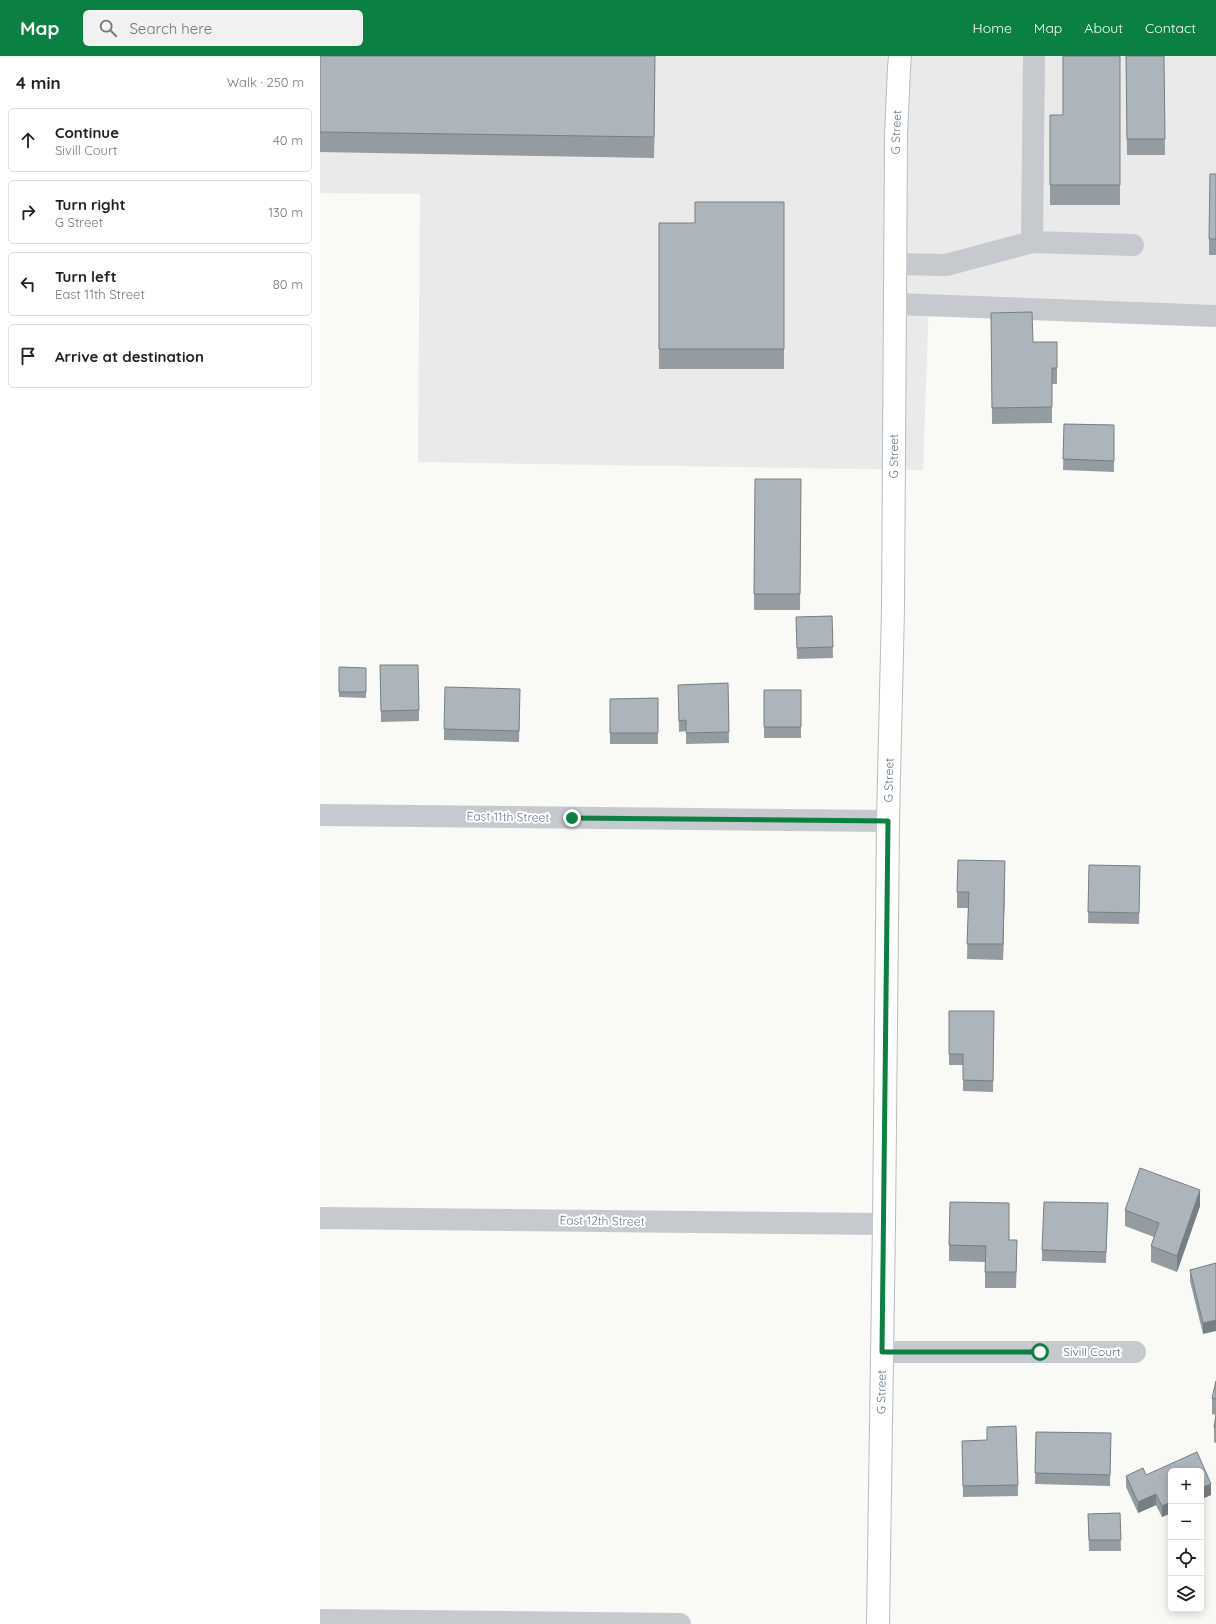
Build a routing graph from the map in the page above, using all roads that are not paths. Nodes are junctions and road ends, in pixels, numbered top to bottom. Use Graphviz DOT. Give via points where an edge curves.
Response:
graph roads {
  1 [pos="900,56"];
  2 [pos="1034,56"];
  3 [pos="1032,242"];
  4 [pos="1133,245"];
  5 [pos="895,264"];
  6 [pos="895,304"];
  7 [pos="1216,316"];
  8 [pos="320,815"];
  9 [pos="888,821"];
  10 [pos="320,1218"];
  11 [pos="884,1224"];
  12 [pos="882,1352"];
  13 [pos="1135,1352"];
  14 [pos="320,1620"];
  15 [pos="680,1624"];
  16 [pos="878,1624"];
  1 -- 5 [label="main road, G Street" via="896,136"];
  2 -- 3 [label="street"];
  3 -- 4 [label="street"];
  3 -- 5 [label="street" via="946,265"];
  5 -- 6 [label="main road, G Street"];
  6 -- 7 [label="street"];
  6 -- 9 [label="main road, G Street" via="893,608"];
  8 -- 9 [label="street, East 11th Street"];
  9 -- 11 [label="main road, G Street"];
  10 -- 11 [label="street, East 12th Street"];
  11 -- 12 [label="main road, G Street"];
  12 -- 13 [label="street, Sivill Court"];
  12 -- 16 [label="main road, G Street"];
  14 -- 15 [label="street"];
}
